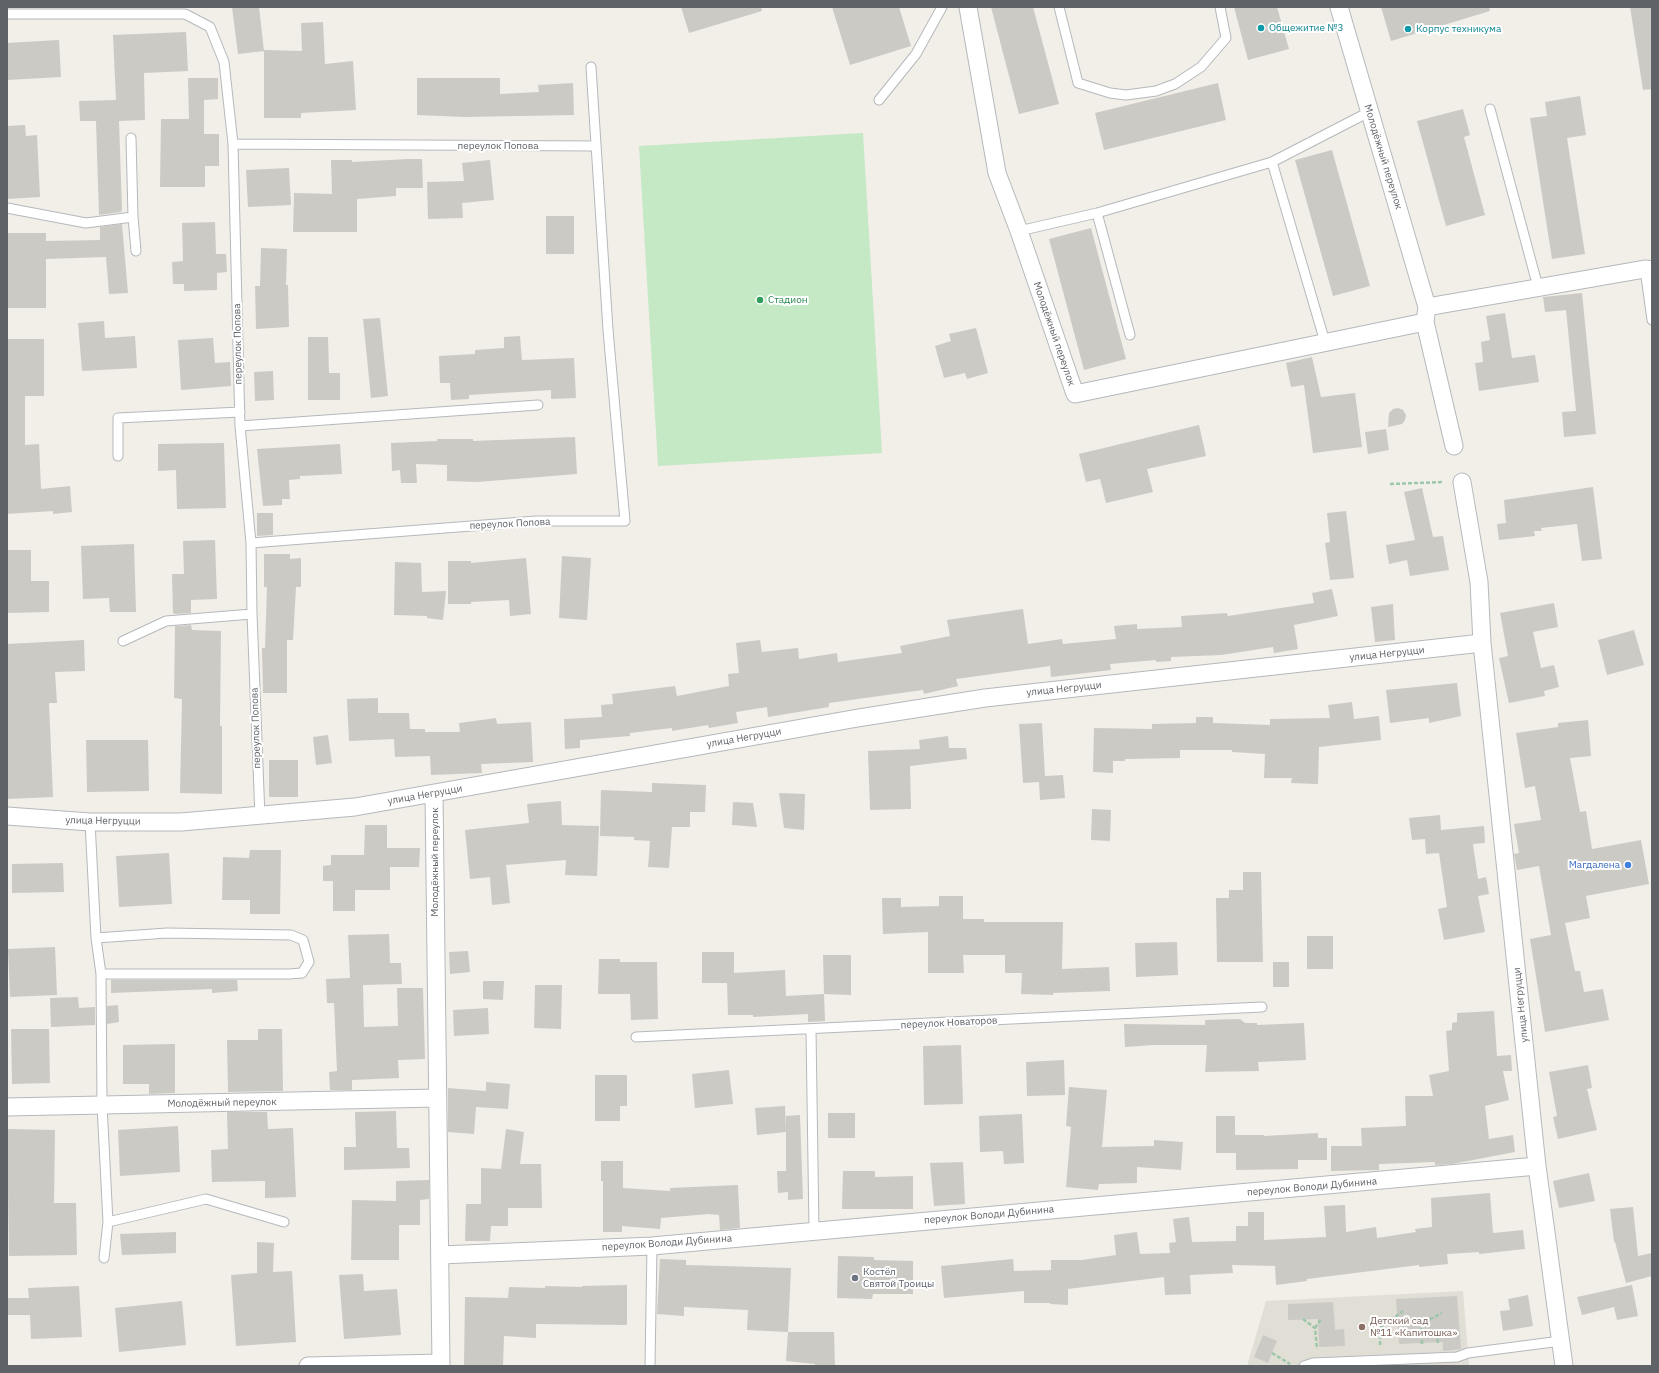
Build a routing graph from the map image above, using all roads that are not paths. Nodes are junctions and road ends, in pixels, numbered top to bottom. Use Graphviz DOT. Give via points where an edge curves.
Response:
graph roads {
  1 [pos="942,7"];
  2 [pos="968,7"];
  3 [pos="1059,7"];
  4 [pos="1220,7"];
  5 [pos="1339,7"];
  6 [pos="7,14"];
  7 [pos="591,67"];
  8 [pos="879,100"];
  9 [pos="1490,109"];
  10 [pos="1369,112"];
  11 [pos="131,138"];
  12 [pos="233,144"];
  13 [pos="596,146"];
  14 [pos="1272,162"];
  15 [pos="7,208"];
  16 [pos="1097,213"];
  17 [pos="133,217"];
  18 [pos="1019,231"];
  19 [pos="136,251"];
  20 [pos="1649,269"];
  21 [pos="1538,287"];
  22 [pos="1426,314"];
  23 [pos="1652,320"];
  24 [pos="1130,335"];
  25 [pos="1325,342"];
  26 [pos="538,405"];
  27 [pos="240,412"];
  28 [pos="240,426"];
  29 [pos="1454,446"];
  30 [pos="118,456"];
  31 [pos="1462,482"];
  32 [pos="251,543"];
  33 [pos="252,614"];
  34 [pos="123,641"];
  35 [pos="1482,643"];
  36 [pos="434,794"];
  37 [pos="7,816"];
  38 [pos="260,817"];
  39 [pos="90,822"];
  40 [pos="96,938"];
  41 [pos="101,974"];
  42 [pos="1262,1007"];
  43 [pos="811,1030"];
  44 [pos="636,1037"];
  45 [pos="437,1098"];
  46 [pos="102,1105"];
  47 [pos="7,1107"];
  48 [pos="1537,1166"];
  49 [pos="108,1222"];
  50 [pos="284,1222"];
  51 [pos="814,1231"];
  52 [pos="652,1246"];
  53 [pos="441,1255"];
  54 [pos="104,1258"];
  55 [pos="1561,1341"];
  56 [pos="1458,1361"];
  57 [pos="441,1365"];
  58 [pos="308,1366"];
  59 [pos="316,1366"];
  60 [pos="650,1366"];
  61 [pos="1304,1366"];
  62 [pos="1564,1366"];
  1 -- 8 [label="lane" via="916,54"];
  2 -- 18 [label="street, Молодёжный переулок" via="997,173"];
  3 -- 4 [label="lane" via="1078,82 1126,96 1156,91 1175,84 1201,68 1226,38"];
  5 -- 10 [label="street, Молодёжный переулок"];
  6 -- 12 [label="lane, переулок Попова" via="185,14 210,27 224,62"];
  7 -- 13 [label="lane"];
  9 -- 21 [label="lane"];
  10 -- 14 [label="lane"];
  10 -- 22 [label="street, Молодёжный переулок"];
  11 -- 17 [label="lane"];
  12 -- 13 [label="lane, переулок Попова"];
  12 -- 27 [label="lane, переулок Попова"];
  13 -- 32 [label="lane, переулок Попова" via="608,330 625,521 536,521"];
  14 -- 16 [label="lane"];
  14 -- 25 [label="lane"];
  15 -- 17 [label="lane" via="86,223"];
  16 -- 18 [label="lane"];
  16 -- 24 [label="lane"];
  17 -- 19 [label="lane"];
  18 -- 25 [label="street, Молодёжный переулок" via="1075,394"];
  20 -- 21 [label="street, Молодёжный переулок"];
  20 -- 23 [label="lane"];
  21 -- 22 [label="street, Молодёжный переулок"];
  22 -- 25 [label="street, Молодёжный переулок"];
  22 -- 29 [label="street"];
  26 -- 28 [label="lane"];
  27 -- 28 [label="lane, переулок Попова"];
  27 -- 30 [label="lane" via="118,418"];
  28 -- 32 [label="lane, переулок Попова"];
  31 -- 35 [label="street, улица Негруцци" via="1479,582"];
  32 -- 33 [label="lane, переулок Попова"];
  33 -- 34 [label="lane" via="166,621"];
  33 -- 38 [label="lane, переулок Попова"];
  35 -- 36 [label="street, улица Негруцци" via="984,698"];
  35 -- 48 [label="street, улица Негруцци"];
  36 -- 38 [label="street, улица Негруцци" via="355,807"];
  36 -- 45 [label="street, Молодёжный переулок"];
  37 -- 39 [label="street, улица Негруцци"];
  38 -- 39 [label="street, улица Негруцци" via="181,822"];
  39 -- 40 [label="lane"];
  40 -- 41 [label="lane"];
  40 -- 41 [label="lane" via="167,933 291,935 303,940 309,962 302,973 289,974"];
  41 -- 46 [label="lane"];
  42 -- 43 [label="lane, переулок Новаторов"];
  43 -- 44 [label="lane, переулок Новаторов"];
  43 -- 51 [label="lane"];
  45 -- 46 [label="street, Молодёжный переулок"];
  45 -- 53 [label="street, Молодёжный переулок"];
  46 -- 47 [label="street, Молодёжный переулок"];
  46 -- 49 [label="lane"];
  48 -- 51 [label="street, переулок Володи Дубинина"];
  48 -- 55 [label="street, улица Негруцци"];
  49 -- 50 [label="lane" via="206,1199"];
  49 -- 54 [label="lane"];
  51 -- 52 [label="street, переулок Володи Дубинина"];
  52 -- 53 [label="street, переулок Володи Дубинина"];
  52 -- 60 [label="lane"];
  53 -- 57 [label="street, Молодёжный переулок"];
  55 -- 56 [label="lane" via="1468,1353"];
  55 -- 62 [label="street, улица Негруцци"];
  56 -- 61 [label="lane" via="1423,1358 1313,1363"];
  57 -- 59 [label="street, Молодёжный переулок"];
  58 -- 59 [label="street, Молодёжный переулок"];
}
